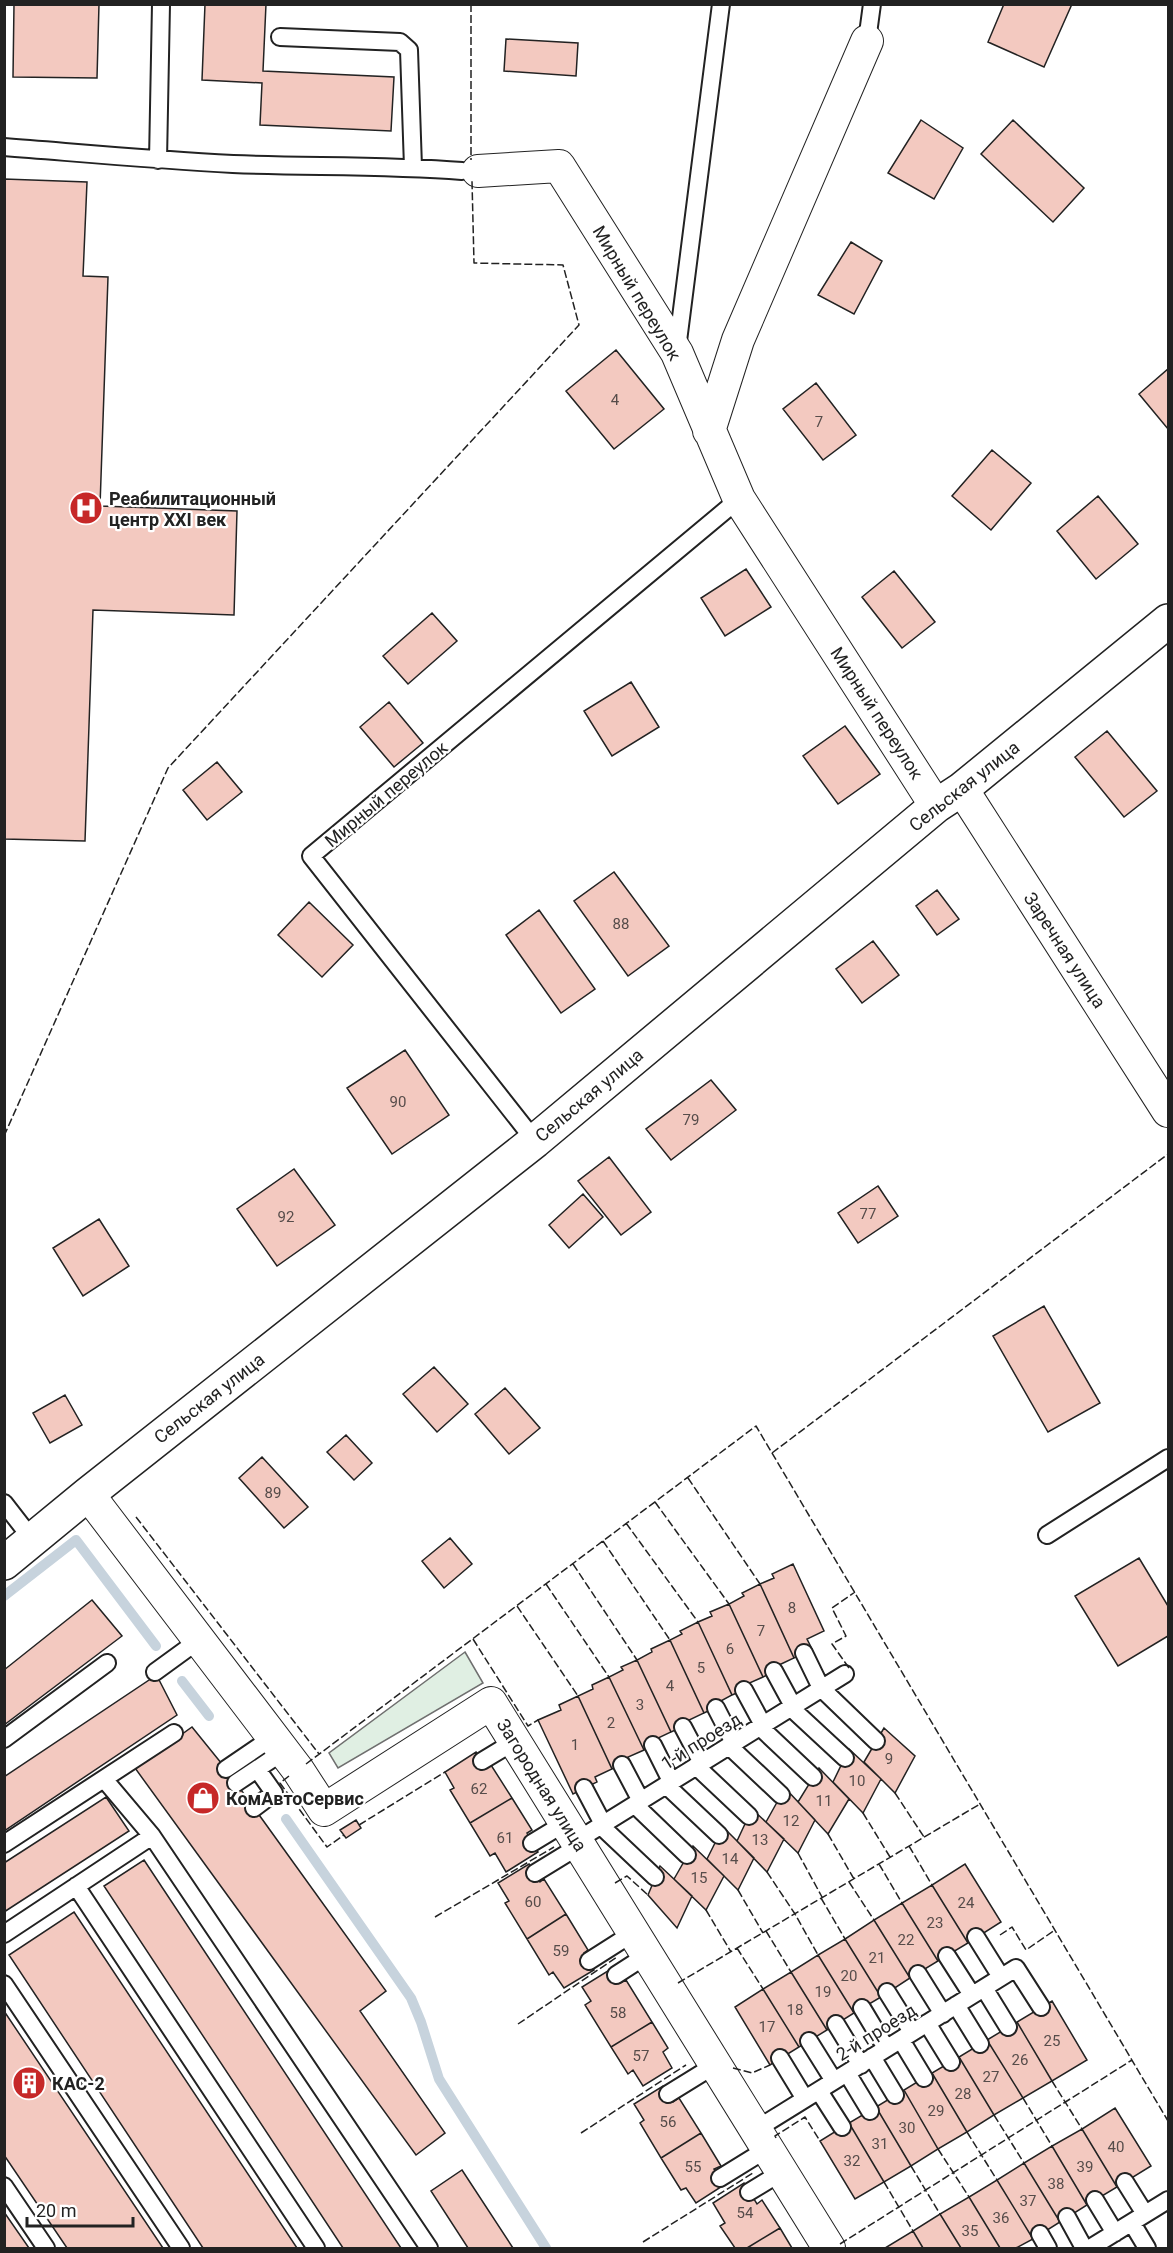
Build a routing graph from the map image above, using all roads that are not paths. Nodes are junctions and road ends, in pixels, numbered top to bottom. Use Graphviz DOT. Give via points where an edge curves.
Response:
graph roads {
  1 [pos="161,4"];
  2 [pos="721,4"];
  3 [pos="872,4"];
  4 [pos="280,37"];
  5 [pos="867,41"];
  6 [pos="4,147"];
  7 [pos="158,160"];
  8 [pos="413,167"];
  9 [pos="470,171"];
  10 [pos="677,353"];
  11 [pos="709,431"];
  12 [pos="740,499"];
  13 [pos="1168,621"];
  14 [pos="949,797"];
  15 [pos="1168,1112"];
  16 [pos="535,1141"];
  17 [pos="1168,1458"];
  18 [pos="88,1494"];
  19 [pos="4,1503"];
  20 [pos="1047,1535"];
  21 [pos="32,1539"];
  22 [pos="4,1563"];
  23 [pos="199,1640"];
  24 [pos="804,1653"];
  25 [pos="107,1663"];
  26 [pos="774,1671"];
  27 [pos="155,1672"];
  28 [pos="845,1674"];
  29 [pos="821,1688"];
  30 [pos="744,1690"];
  31 [pos="792,1707"];
  32 [pos="716,1708"];
  33 [pos="761,1726"];
  34 [pos="683,1727"];
  35 [pos="174,1733"];
  36 [pos="4,1739"];
  37 [pos="514,1741"];
  38 [pos="876,1741"];
  39 [pos="278,1744"];
  40 [pos="732,1744"];
  41 [pos="653,1745"];
  42 [pos="845,1758"];
  43 [pos="482,1761"];
  44 [pos="622,1764"];
  45 [pos="699,1764"];
  46 [pos="226,1769"];
  47 [pos="258,1769"];
  48 [pos="813,1777"];
  49 [pos="104,1779"];
  50 [pos="236,1783"];
  51 [pos="669,1783"];
  52 [pos="584,1788"];
  53 [pos="781,1795"];
  54 [pos="638,1803"];
  55 [pos="254,1808"];
  56 [pos="749,1816"];
  57 [pos="585,1832"];
  58 [pos="719,1835"];
  59 [pos="152,1836"];
  60 [pos="532,1843"];
  61 [pos="4,1844"];
  62 [pos="687,1855"];
  63 [pos="535,1874"];
  64 [pos="655,1877"];
  65 [pos="76,1886"];
  66 [pos="4,1934"];
  67 [pos="976,1937"];
  68 [pos="640,1944"];
  69 [pos="947,1956"];
  70 [pos="589,1961"];
  71 [pos="918,1974"];
  72 [pos="616,1975"];
  73 [pos="1001,1977"];
  74 [pos="4,1984"];
  75 [pos="887,1992"];
  76 [pos="978,1992"];
  77 [pos="1041,2007"];
  78 [pos="862,2008"];
  79 [pos="950,2009"];
  80 [pos="927,2023"];
  81 [pos="836,2024"];
  82 [pos="1008,2027"];
  83 [pos="809,2041"];
  84 [pos="980,2044"];
  85 [pos="873,2057"];
  86 [pos="780,2058"];
  87 [pos="951,2062"];
  88 [pos="715,2065"];
  89 [pos="924,2078"];
  90 [pos="668,2094"];
  91 [pos="812,2095"];
  92 [pos="895,2095"];
  93 [pos="870,2110"];
  94 [pos="842,2127"];
  95 [pos="768,2150"];
  96 [pos="720,2178"];
  97 [pos="1125,2182"];
  98 [pos="4,2186"];
  99 [pos="749,2192"];
  100 [pos="1095,2200"];
  101 [pos="1167,2205"];
  102 [pos="1067,2217"];
  103 [pos="1138,2218"];
  104 [pos="1115,2233"];
  105 [pos="1094,2247"];
  106 [pos="46,2248"];
  107 [pos="181,2248"];
  108 [pos="316,2248"];
  109 [pos="429,2248"];
  110 [pos="829,2248"];
  111 [pos="1147,2248"];
  1 -- 7 [label="lane"];
  2 -- 10 [label="lane"];
  3 -- 5 [label="lane"];
  4 -- 8 [label="lane" via="400,42 409,50"];
  5 -- 11 [label="street" via="738,340"];
  6 -- 7 [label="lane"];
  7 -- 8 [label="lane"];
  8 -- 9 [label="lane"];
  9 -- 10 [label="street, Мирный переулок" via="559,166"];
  10 -- 11 [label="street, Мирный переулок"];
  11 -- 12 [label="street, Мирный переулок"];
  12 -- 14 [label="street, Мирный переулок"];
  12 -- 16 [label="lane, Мирный переулок" via="310,856"];
  13 -- 14 [label="street, Сельская улица"];
  14 -- 15 [label="street, Заречная улица"];
  14 -- 16 [label="street, Сельская улица"];
  16 -- 18 [label="street, Сельская улица"];
  17 -- 20 [label="lane"];
  18 -- 21 [label="street, Сельская улица"];
  18 -- 23 [label="street, Загородная улица"];
  19 -- 21 [label="lane"];
  21 -- 22 [label="street, Сельская улица"];
  23 -- 27 [label="lane"];
  23 -- 39 [label="street, Загородная улица"];
  24 -- 29 [label="lane"];
  25 -- 36 [label="lane"];
  26 -- 31 [label="lane"];
  28 -- 29 [label="lane, 1-й проезд"];
  29 -- 31 [label="lane, 1-й проезд"];
  29 -- 38 [label="lane"];
  30 -- 33 [label="lane"];
  31 -- 33 [label="lane, 1-й проезд"];
  31 -- 42 [label="lane"];
  32 -- 40 [label="lane"];
  33 -- 40 [label="lane, 1-й проезд"];
  33 -- 48 [label="lane"];
  34 -- 45 [label="lane"];
  35 -- 49 [label="lane"];
  37 -- 39 [label="street, Загородная улица" via="491,1703 324,1810"];
  37 -- 43 [label="lane"];
  37 -- 57 [label="street, Загородная улица"];
  39 -- 46 [label="lane"];
  39 -- 47 [label="lane"];
  40 -- 45 [label="lane, 1-й проезд"];
  40 -- 53 [label="lane"];
  41 -- 51 [label="lane"];
  44 -- 54 [label="lane"];
  45 -- 51 [label="lane, 1-й проезд"];
  45 -- 56 [label="lane"];
  47 -- 50 [label="lane"];
  47 -- 55 [label="lane" via="274,1792"];
  49 -- 59 [label="lane"];
  49 -- 61 [label="lane"];
  51 -- 54 [label="lane, 1-й проезд"];
  51 -- 58 [label="lane"];
  52 -- 57 [label="lane"];
  54 -- 57 [label="lane, 1-й проезд"];
  54 -- 62 [label="lane"];
  57 -- 60 [label="lane"];
  57 -- 63 [label="lane"];
  57 -- 64 [label="lane"];
  57 -- 68 [label="street, Загородная улица"];
  59 -- 65 [label="lane"];
  59 -- 109 [label="lane"];
  65 -- 66 [label="lane"];
  65 -- 108 [label="lane"];
  67 -- 73 [label="lane"];
  68 -- 70 [label="lane"];
  68 -- 72 [label="lane"];
  68 -- 88 [label="street, Загородная улица"];
  69 -- 76 [label="lane"];
  71 -- 79 [label="lane"];
  73 -- 76 [label="lane, 2-й проезд"];
  73 -- 77 [label="lane, 2-й проезд" via="1016,1968"];
  74 -- 107 [label="lane"];
  75 -- 85 [label="lane"];
  76 -- 79 [label="lane, 2-й проезд"];
  76 -- 82 [label="lane"];
  78 -- 85 [label="lane"];
  79 -- 80 [label="lane, 2-й проезд"];
  79 -- 84 [label="lane"];
  80 -- 85 [label="lane, 2-й проезд"];
  80 -- 87 [label="lane"];
  81 -- 85 [label="lane"];
  83 -- 85 [label="lane"];
  85 -- 89 [label="lane"];
  85 -- 91 [label="lane, 2-й проезд"];
  85 -- 92 [label="lane"];
  85 -- 93 [label="lane"];
  86 -- 91 [label="lane"];
  88 -- 90 [label="lane"];
  88 -- 95 [label="street, Загородная улица"];
  91 -- 94 [label="lane"];
  91 -- 95 [label="lane, 2-й проезд"];
  95 -- 96 [label="lane"];
  95 -- 99 [label="lane"];
  95 -- 110 [label="street, Загородная улица"];
  97 -- 103 [label="lane"];
  98 -- 106 [label="lane"];
  100 -- 104 [label="lane"];
  101 -- 103 [label="lane"];
  102 -- 105 [label="lane"];
  103 -- 104 [label="lane"];
  103 -- 111 [label="lane"];
  104 -- 105 [label="lane"];
}
